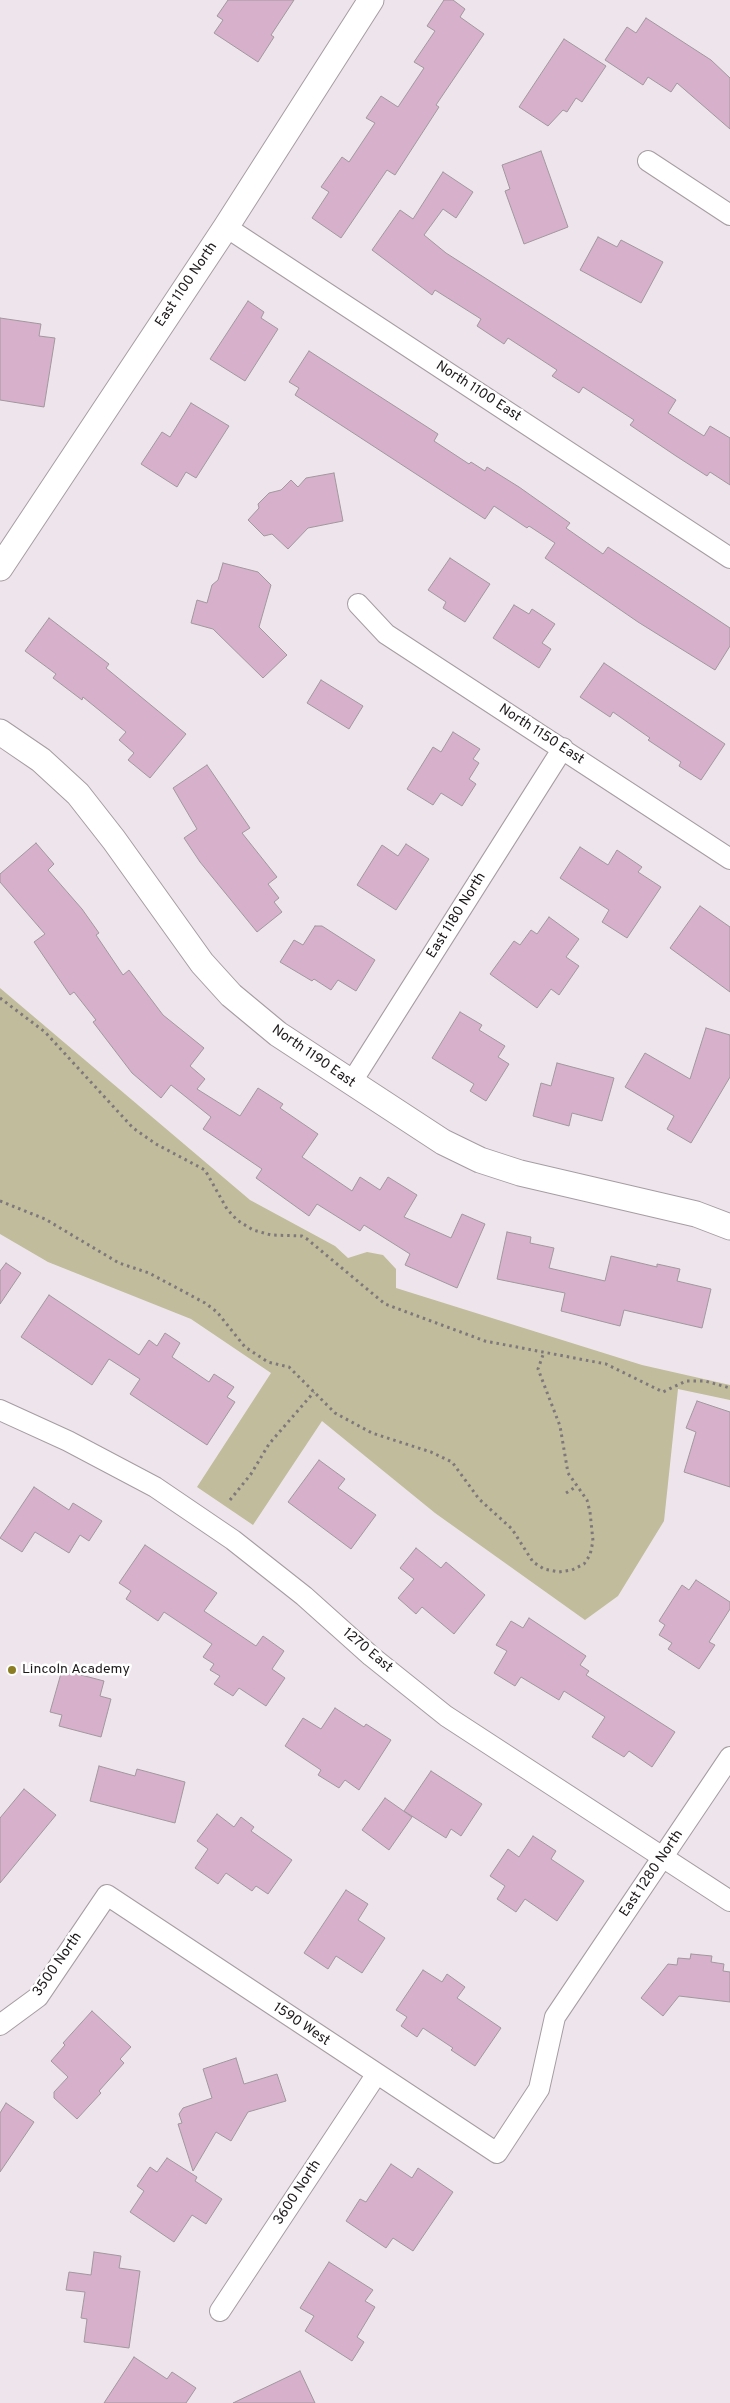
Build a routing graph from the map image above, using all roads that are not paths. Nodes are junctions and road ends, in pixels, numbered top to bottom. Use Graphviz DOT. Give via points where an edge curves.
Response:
graph roads {
  1 [pos="371,0"];
  2 [pos="648,161"];
  3 [pos="730,215"];
  4 [pos="226,227"];
  5 [pos="730,558"];
  6 [pos="0,568"];
  7 [pos="358,604"];
  8 [pos="0,732"];
  9 [pos="563,748"];
  10 [pos="730,859"];
  11 [pos="352,1083"];
  12 [pos="730,1227"];
  13 [pos="0,1410"];
  14 [pos="730,1757"];
  15 [pos="663,1858"];
  16 [pos="107,1894"];
  17 [pos="730,1902"];
  18 [pos="0,2026"];
  19 [pos="376,2075"];
  20 [pos="497,2154"];
  21 [pos="220,2311"];
  1 -- 4 [label="street, East 1100 North"];
  2 -- 3 [label="street"];
  4 -- 5 [label="street, North 1100 East"];
  4 -- 6 [label="street, East 1100 North"];
  7 -- 9 [label="street, North 1150 East" via="386,634"];
  8 -- 11 [label="street, North 1190 East" via="41,760 78,794 202,963 231,995 278,1034"];
  9 -- 10 [label="street, North 1150 East"];
  9 -- 11 [label="street, East 1180 North"];
  11 -- 12 [label="street, North 1190 East" via="443,1142 480,1160 520,1173 696,1214"];
  13 -- 15 [label="street, 1270 East" via="155,1487 233,1540 446,1716"];
  14 -- 15 [label="street, East 1280 North"];
  15 -- 17 [label="street, 1270 East"];
  15 -- 20 [label="street, East 1280 North" via="555,2017 539,2089"];
  16 -- 18 [label="street, 3500 North" via="38,1997"];
  16 -- 19 [label="street, 1590 West"];
  19 -- 20 [label="street, 1590 West"];
  19 -- 21 [label="street, 3600 North"];
}
